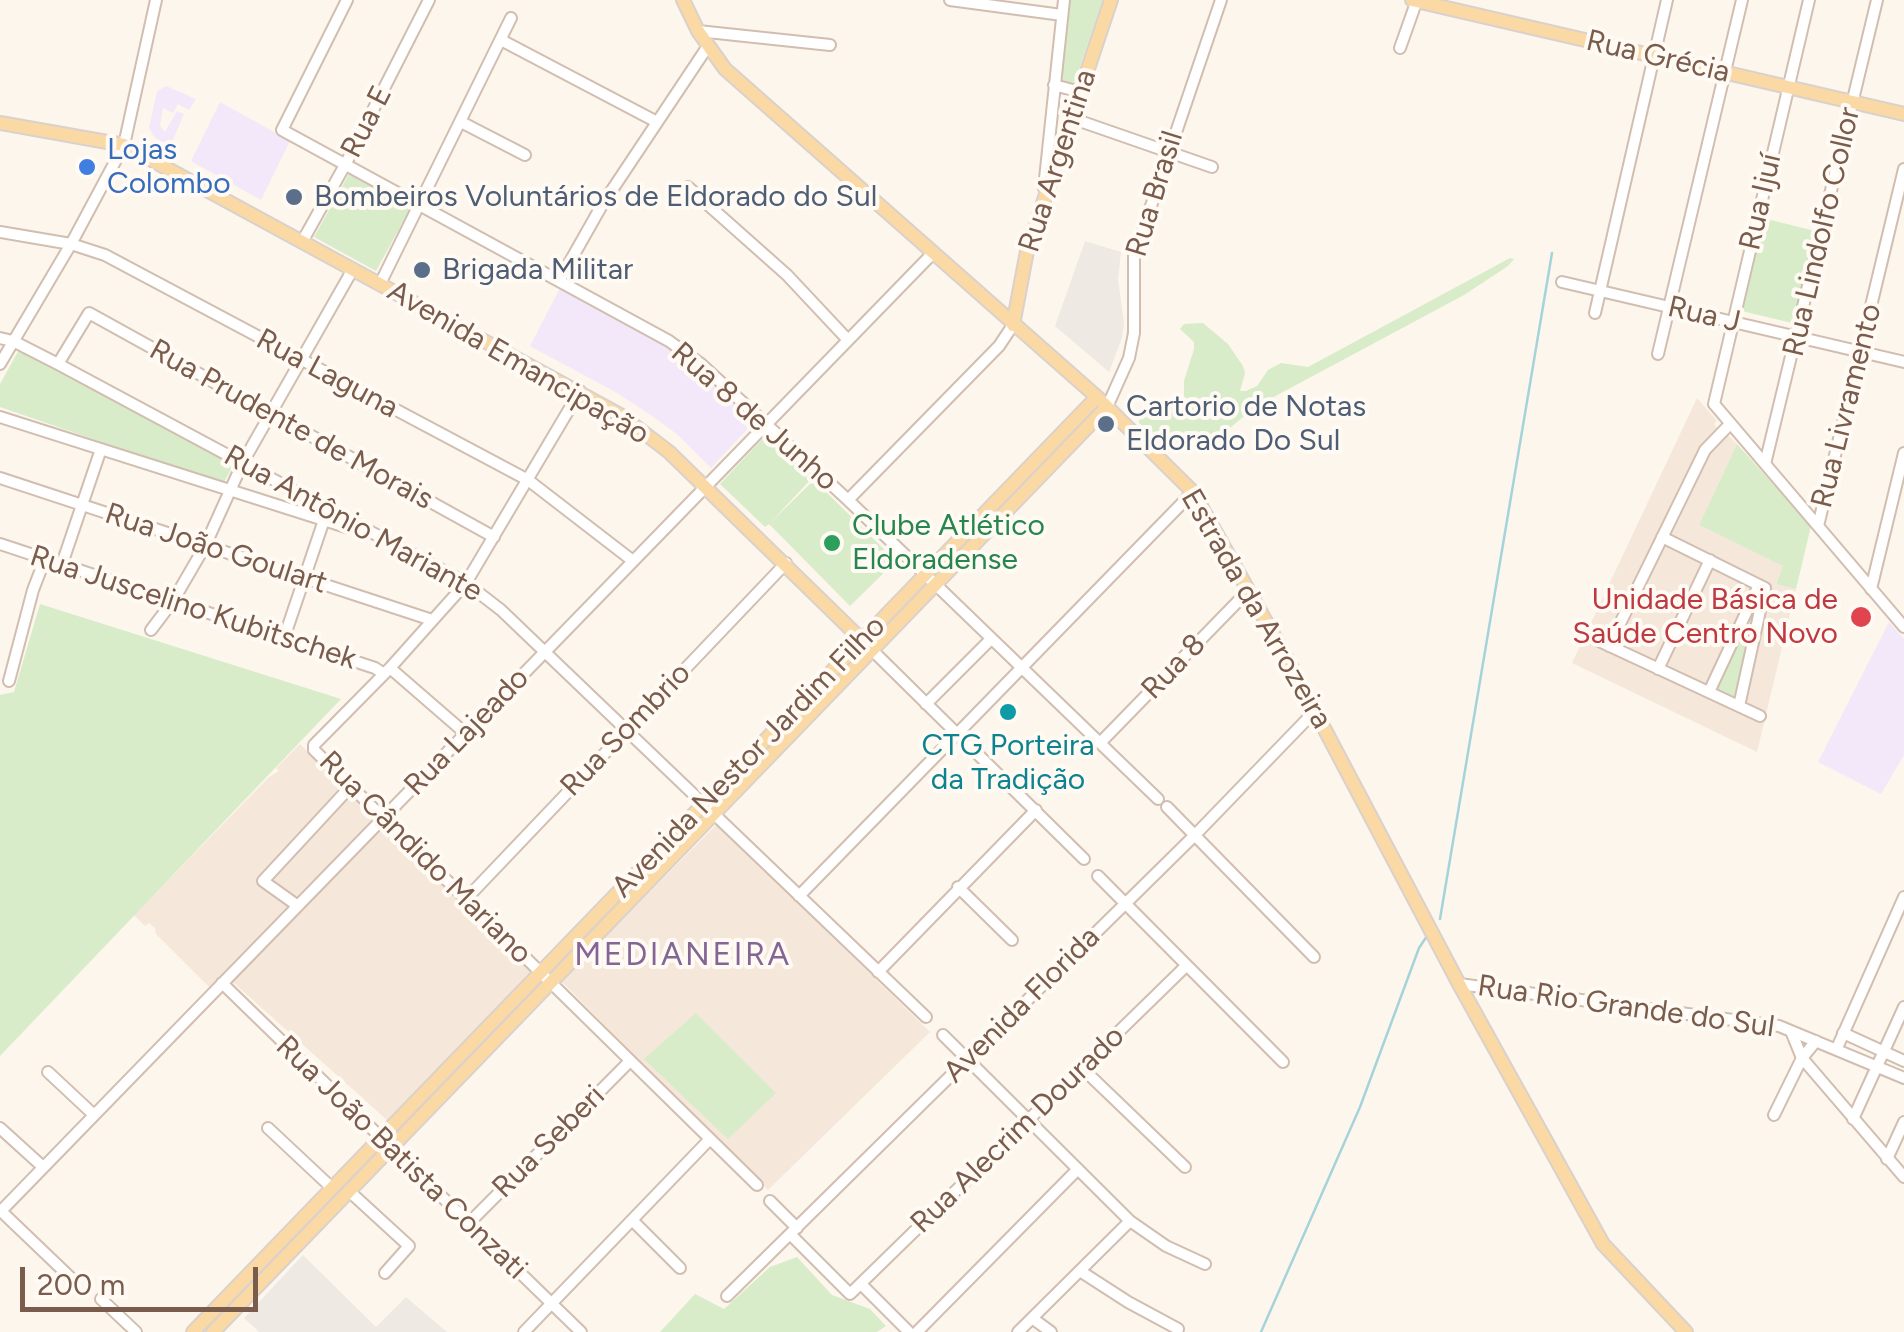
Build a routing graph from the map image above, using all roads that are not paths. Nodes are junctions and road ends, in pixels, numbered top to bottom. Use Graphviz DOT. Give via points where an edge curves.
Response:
graph roads {
  1 [pos="156,0"];
  2 [pos="347,0"];
  3 [pos="429,0"];
  4 [pos="683,0"];
  5 [pos="950,0"];
  6 [pos="1064,0"];
  7 [pos="1111,0"];
  8 [pos="1221,0"];
  9 [pos="1415,0"];
  10 [pos="1668,0"];
  11 [pos="1742,0"];
  12 [pos="1809,0"];
  13 [pos="1876,0"];
  14 [pos="972,2"];
  15 [pos="1062,15"];
  16 [pos="511,18"];
  17 [pos="698,31"];
  18 [pos="501,40"];
  19 [pos="830,45"];
  20 [pos="708,46"];
  21 [pos="1400,48"];
  22 [pos="1654,56"];
  23 [pos="1724,73"];
  24 [pos="1054,85"];
  25 [pos="1788,88"];
  26 [pos="1080,92"];
  27 [pos="1853,102"];
  28 [pos="1904,114"];
  29 [pos="1071,118"];
  30 [pos="461,122"];
  31 [pos="657,122"];
  32 [pos="0,123"];
  33 [pos="124,144"];
  34 [pos="1167,152"];
  35 [pos="525,155"];
  36 [pos="345,166"];
  37 [pos="1212,168"];
  38 [pos="1904,169"];
  39 [pos="688,187"];
  40 [pos="1043,196"];
  41 [pos="419,206"];
  42 [pos="0,232"];
  43 [pos="302,242"];
  44 [pos="71,244"];
  45 [pos="933,253"];
  46 [pos="353,269"];
  47 [pos="559,281"];
  48 [pos="1562,282"];
  49 [pos="380,284"];
  50 [pos="1601,291"];
  51 [pos="1669,307"];
  52 [pos="1595,313"];
  53 [pos="1733,322"];
  54 [pos="1013,325"];
  55 [pos="1798,337"];
  56 [pos="0,338"];
  57 [pos="13,340"];
  58 [pos="848,340"];
  59 [pos="1862,352"];
  60 [pos="1658,354"];
  61 [pos="303,361"];
  62 [pos="1904,362"];
  63 [pos="0,364"];
  64 [pos="58,364"];
  65 [pos="580,391"];
  66 [pos="1102,402"];
  67 [pos="272,415"];
  68 [pos="0,417"];
  69 [pos="766,424"];
  70 [pos="1730,424"];
  71 [pos="101,448"];
  72 [pos="1904,453"];
  73 [pos="243,462"];
  74 [pos="1765,464"];
  75 [pos="0,478"];
  76 [pos="528,480"];
  77 [pos="705,486"];
  78 [pos="230,491"];
  79 [pos="1193,492"];
  80 [pos="848,500"];
  81 [pos="82,505"];
  82 [pos="324,520"];
  83 [pos="1818,526"];
  84 [pos="370,534"];
  85 [pos="494,537"];
  86 [pos="1662,537"];
  87 [pos="0,544"];
  88 [pos="205,546"];
  89 [pos="46,559"];
  90 [pos="1710,560"];
  91 [pos="633,561"];
  92 [pos="786,563"];
  93 [pos="62,564"];
  94 [pos="304,579"];
  95 [pos="930,580"];
  96 [pos="466,583"];
  97 [pos="1762,586"];
  98 [pos="1871,588"];
  99 [pos="1248,591"];
  100 [pos="173,601"];
  101 [pos="432,620"];
  102 [pos="1904,627"];
  103 [pos="152,630"];
  104 [pos="1586,635"];
  105 [pos="284,638"];
  106 [pos="991,639"];
  107 [pos="867,645"];
  108 [pos="1609,646"];
  109 [pos="545,652"];
  110 [pos="1020,667"];
  111 [pos="1658,668"];
  112 [pos="387,671"];
  113 [pos="10,681"];
  114 [pos="1709,692"];
  115 [pos="926,704"];
  116 [pos="1739,706"];
  117 [pos="1314,712"];
  118 [pos="1760,716"];
  119 [pos="626,730"];
  120 [pos="956,732"];
  121 [pos="465,734"];
  122 [pos="1100,743"];
  123 [pos="351,786"];
  124 [pos="708,809"];
  125 [pos="1036,810"];
  126 [pos="383,818"];
  127 [pos="1195,835"];
  128 [pos="1084,859"];
  129 [pos="1098,876"];
  130 [pos="958,887"];
  131 [pos="799,896"];
  132 [pos="1904,896"];
  133 [pos="467,898"];
  134 [pos="1124,904"];
  135 [pos="298,906"];
  136 [pos="1012,940"];
  137 [pos="1314,957"];
  138 [pos="1186,966"];
  139 [pos="878,972"];
  140 [pos="546,978"];
  141 [pos="222,984"];
  142 [pos="1459,984"];
  143 [pos="1904,1007"];
  144 [pos="926,1017"];
  145 [pos="1791,1031"];
  146 [pos="942,1034"];
  147 [pos="1843,1034"];
  148 [pos="1816,1041"];
  149 [pos="1837,1048"];
  150 [pos="1884,1052"];
  151 [pos="1802,1058"];
  152 [pos="968,1060"];
  153 [pos="630,1061"];
  154 [pos="1904,1061"];
  155 [pos="1283,1062"];
  156 [pos="1877,1066"];
  157 [pos="1082,1068"];
  158 [pos="48,1072"];
  159 [pos="1904,1078"];
  160 [pos="94,1115"];
  161 [pos="1774,1115"];
  162 [pos="1853,1118"];
  163 [pos="1029,1120"];
  164 [pos="1904,1122"];
  165 [pos="0,1128"];
  166 [pos="268,1128"];
  167 [pos="710,1139"];
  168 [pos="386,1143"];
  169 [pos="1888,1159"];
  170 [pos="43,1167"];
  171 [pos="1185,1167"];
  172 [pos="1078,1169"];
  173 [pos="1904,1177"];
  174 [pos="757,1185"];
  175 [pos="332,1188"];
  176 [pos="349,1191"];
  177 [pos="770,1201"];
  178 [pos="0,1211"];
  179 [pos="632,1220"];
  180 [pos="1130,1221"];
  181 [pos="468,1223"];
  182 [pos="305,1226"];
  183 [pos="794,1231"];
  184 [pos="1205,1264"];
  185 [pos="680,1268"];
  186 [pos="1080,1270"];
  187 [pos="385,1273"];
  188 [pos="70,1278"];
  189 [pos="862,1284"];
  190 [pos="727,1296"];
  191 [pos="101,1299"];
  192 [pos="551,1304"];
  193 [pos="1032,1318"];
  194 [pos="1178,1329"];
  195 [pos="196,1331"];
  196 [pos="136,1332"];
  197 [pos="213,1332"];
  198 [pos="524,1332"];
  199 [pos="580,1332"];
  200 [pos="910,1332"];
  201 [pos="918,1332"];
  202 [pos="1018,1332"];
  203 [pos="1051,1332"];
  204 [pos="1686,1332"];
  1 -- 33 [label="street"];
  2 -- 36 [label="street, Rua 8 de Junho" via="282,130"];
  3 -- 36 [label="street, Rua E"];
  4 -- 17 [label="main road, Estrada da Arrozeira"];
  5 -- 14 [label="street"];
  6 -- 15 [label="street"];
  7 -- 26 [label="main road, Rua Argentina"];
  8 -- 34 [label="street, Rua Brasil"];
  9 -- 21 [label="street"];
  9 -- 22 [label="main road, Rua Grécia"];
  10 -- 22 [label="street"];
  11 -- 23 [label="street"];
  12 -- 25 [label="street, Rua Ijuí"];
  13 -- 27 [label="street, Rua Lindolfo Collor"];
  14 -- 15 [label="street"];
  15 -- 24 [label="street"];
  16 -- 18 [label="street"];
  17 -- 19 [label="street"];
  17 -- 20 [label="main road, Estrada da Arrozeira"];
  18 -- 30 [label="street"];
  18 -- 31 [label="street"];
  20 -- 31 [label="street"];
  20 -- 45 [label="main road, Estrada da Arrozeira"];
  22 -- 23 [label="main road, Rua Grécia"];
  22 -- 50 [label="street"];
  23 -- 25 [label="main road, Rua Grécia"];
  23 -- 51 [label="street"];
  24 -- 26 [label="street"];
  24 -- 40 [label="street"];
  25 -- 27 [label="main road, Rua Grécia"];
  25 -- 53 [label="street, Rua Ijuí"];
  26 -- 29 [label="main road, Rua Argentina"];
  27 -- 28 [label="main road, Rua Grécia"];
  27 -- 55 [label="street, Rua Lindolfo Collor"];
  29 -- 34 [label="street"];
  29 -- 40 [label="main road, Rua Argentina"];
  30 -- 35 [label="street"];
  30 -- 41 [label="street"];
  31 -- 47 [label="street"];
  32 -- 33 [label="main road, Avenida Emancipação"];
  33 -- 43 [label="main road, Avenida Emancipação"];
  33 -- 44 [label="street"];
  34 -- 37 [label="street"];
  34 -- 66 [label="street, Rua Brasil" via="1134,256 1129,358"];
  36 -- 41 [label="street, Rua 8 de Junho"];
  36 -- 43 [label="street, Rua E"];
  38 -- 59 [label="street, Rua Livramento"];
  39 -- 58 [label="street"];
  40 -- 54 [label="main road, Rua Argentina"];
  41 -- 47 [label="street, Rua 8 de Junho"];
  41 -- 49 [label="street"];
  42 -- 44 [label="street, Rua Laguna"];
  43 -- 46 [label="main road, Avenida Emancipação"];
  44 -- 57 [label="street"];
  44 -- 61 [label="street, Rua Laguna" via="105,254"];
  45 -- 54 [label="main road, Estrada da Arrozeira"];
  45 -- 58 [label="street, Rua Lajeado"];
  46 -- 49 [label="main road, Avenida Emancipação"];
  46 -- 61 [label="street"];
  47 -- 69 [label="street, Rua 8 de Junho" via="670,341"];
  48 -- 50 [label="street, Rua J"];
  49 -- 65 [label="main road, Avenida Emancipação"];
  50 -- 51 [label="street, Rua J"];
  50 -- 52 [label="street"];
  51 -- 53 [label="street, Rua J"];
  51 -- 60 [label="street"];
  53 -- 55 [label="street, Rua J"];
  53 -- 70 [label="street, Rua Ijuí" via="1714,404"];
  54 -- 66 [label="main road, Estrada da Arrozeira"];
  54 -- 80 [label="street"];
  55 -- 59 [label="street, Rua J"];
  55 -- 74 [label="street, Rua Lindolfo Collor"];
  56 -- 57 [label="street, Rua Antônio Mariante"];
  57 -- 63 [label="street"];
  57 -- 64 [label="street, Rua Antônio Mariante"];
  58 -- 69 [label="street, Rua Lajeado"];
  59 -- 62 [label="street, Rua J"];
  59 -- 83 [label="street, Rua Livramento"];
  61 -- 67 [label="street"];
  61 -- 76 [label="street, Rua Laguna"];
  64 -- 67 [label="street, Rua Prudente de Morais" via="88,313"];
  64 -- 73 [label="street, Rua Antônio Mariante"];
  65 -- 76 [label="street"];
  65 -- 77 [label="main road, Avenida Emancipação" via="646,434"];
  66 -- 79 [label="main road, Estrada da Arrozeira"];
  66 -- 95 [label="main road, Avenida Nestor Jardim Filho"];
  67 -- 73 [label="street"];
  67 -- 85 [label="street, Rua Prudente de Morais"];
  68 -- 71 [label="street"];
  69 -- 77 [label="street, Rua Lajeado"];
  69 -- 80 [label="street, Rua 8 de Junho"];
  70 -- 74 [label="street"];
  70 -- 86 [label="street" via="1704,450"];
  71 -- 78 [label="street"];
  71 -- 81 [label="street"];
  72 -- 98 [label="street"];
  73 -- 78 [label="street"];
  73 -- 84 [label="street, Rua Antônio Mariante"];
  74 -- 83 [label="street"];
  75 -- 81 [label="street, Rua João Goulart"];
  76 -- 85 [label="street"];
  76 -- 91 [label="street, Rua Laguna"];
  77 -- 91 [label="street, Rua Lajeado"];
  77 -- 92 [label="main road, Avenida Emancipação"];
  78 -- 82 [label="street"];
  78 -- 88 [label="street"];
  79 -- 99 [label="main road, Estrada da Arrozeira"];
  79 -- 110 [label="street"];
  80 -- 95 [label="street, Rua 8 de Junho"];
  81 -- 88 [label="street, Rua João Goulart"];
  81 -- 93 [label="street"];
  82 -- 84 [label="street"];
  82 -- 94 [label="street"];
  83 -- 98 [label="street"];
  84 -- 96 [label="street, Rua Antônio Mariante"];
  85 -- 96 [label="street"];
  86 -- 90 [label="street"];
  86 -- 108 [label="street"];
  87 -- 89 [label="street, Rua Juscelino Kubitschek"];
  88 -- 94 [label="street, Rua João Goulart"];
  88 -- 100 [label="street"];
  89 -- 93 [label="street, Rua Juscelino Kubitschek"];
  89 -- 113 [label="street"];
  90 -- 97 [label="street"];
  90 -- 111 [label="street"];
  91 -- 109 [label="street, Rua Lajeado"];
  92 -- 107 [label="main road, Avenida Emancipação"];
  92 -- 119 [label="street, Rua Sombrio"];
  93 -- 100 [label="street, Rua Juscelino Kubitschek"];
  94 -- 101 [label="street, Rua João Goulart"];
  94 -- 105 [label="street"];
  95 -- 106 [label="street, Rua 8 de Junho"];
  95 -- 107 [label="main road, Avenida Nestor Jardim Filho"];
  96 -- 101 [label="street"];
  96 -- 109 [label="street, Rua Antônio Mariante"];
  97 -- 114 [label="street"];
  97 -- 116 [label="street"];
  98 -- 102 [label="street"];
  99 -- 117 [label="main road, Estrada da Arrozeira"];
  99 -- 122 [label="street, Rua 8"];
  100 -- 103 [label="street"];
  100 -- 105 [label="street, Rua Juscelino Kubitschek"];
  101 -- 112 [label="street"];
  104 -- 108 [label="street"];
  105 -- 112 [label="street, Rua Juscelino Kubitschek"];
  106 -- 110 [label="street, Rua 8 de Junho"];
  106 -- 115 [label="street"];
  107 -- 115 [label="street, Avenida Emancipação"];
  107 -- 124 [label="main road, Avenida Nestor Jardim Filho"];
  108 -- 111 [label="street"];
  109 -- 119 [label="street, Rua Antônio Mariante"];
  109 -- 121 [label="street, Rua Lajeado"];
  110 -- 120 [label="street"];
  110 -- 122 [label="street, Rua 8 de Junho"];
  111 -- 114 [label="street"];
  112 -- 121 [label="street, Rua Juscelino Kubitschek"];
  112 -- 123 [label="street, Rua Cândido Mariano" via="314,747"];
  114 -- 116 [label="street"];
  115 -- 120 [label="street, Avenida Emancipação"];
  116 -- 118 [label="street"];
  117 -- 127 [label="street, Avenida Florida"];
  117 -- 142 [label="main road, Estrada da Arrozeira"];
  119 -- 124 [label="street, Rua Antônio Mariante"];
  119 -- 133 [label="street, Rua Sombrio"];
  120 -- 125 [label="street, Avenida Emancipação"];
  120 -- 131 [label="street"];
  121 -- 126 [label="street, Rua Lajeado"];
  122 -- 127 [label="street, Rua 8 de Junho"];
  123 -- 126 [label="street, Rua Cândido Mariano"];
  123 -- 135 [label="street" via="263,881"];
  124 -- 131 [label="street, Rua Antônio Mariante"];
  124 -- 140 [label="main road, Avenida Nestor Jardim Filho"];
  125 -- 128 [label="street, Avenida Emancipação"];
  125 -- 130 [label="street"];
  126 -- 133 [label="street, Rua Cândido Mariano"];
  126 -- 135 [label="street, Rua Lajeado"];
  127 -- 134 [label="street, Avenida Florida"];
  127 -- 137 [label="street, Rua 8 de Junho"];
  129 -- 134 [label="street"];
  130 -- 136 [label="street"];
  130 -- 139 [label="street"];
  131 -- 139 [label="street, Rua Antônio Mariante"];
  132 -- 147 [label="street"];
  133 -- 140 [label="street, Rua Cândido Mariano"];
  134 -- 138 [label="street"];
  134 -- 152 [label="street, Avenida Florida"];
  135 -- 141 [label="street, Rua Lajeado"];
  138 -- 155 [label="street"];
  138 -- 157 [label="street, Rua Alecrim Dourado"];
  139 -- 144 [label="street, Rua Antônio Mariante"];
  140 -- 153 [label="street, Rua Cândido Mariano"];
  140 -- 168 [label="main road, Avenida Nestor Jardim Filho"];
  141 -- 160 [label="street, Rua Lajeado"];
  141 -- 168 [label="street, Rua João Batista Conzati"];
  142 -- 145 [label="street, Rua Rio Grande do Sul"];
  142 -- 204 [label="main road, Estrada da Arrozeira" via="1603,1244"];
  143 -- 150 [label="street"];
  145 -- 148 [label="street, Rua Rio Grande do Sul"];
  145 -- 151 [label="street"];
  146 -- 152 [label="street"];
  147 -- 149 [label="street"];
  147 -- 150 [label="street"];
  148 -- 149 [label="street, Rua Rio Grande do Sul"];
  148 -- 151 [label="street"];
  149 -- 156 [label="street, Rua Rio Grande do Sul"];
  150 -- 154 [label="street"];
  150 -- 156 [label="street"];
  151 -- 161 [label="street"];
  151 -- 162 [label="street"];
  152 -- 163 [label="street"];
  152 -- 183 [label="street, Avenida Florida"];
  153 -- 167 [label="street, Rua Cândido Mariano"];
  153 -- 181 [label="street, Rua Seberi"];
  156 -- 159 [label="street, Rua Rio Grande do Sul"];
  156 -- 162 [label="street"];
  157 -- 163 [label="street, Rua Alecrim Dourado"];
  157 -- 171 [label="street"];
  158 -- 160 [label="street"];
  160 -- 170 [label="street, Rua Lajeado"];
  162 -- 169 [label="street"];
  163 -- 172 [label="street"];
  163 -- 189 [label="street, Rua Alecrim Dourado"];
  164 -- 169 [label="street"];
  165 -- 170 [label="street"];
  166 -- 175 [label="street"];
  167 -- 174 [label="street, Rua Cândido Mariano"];
  167 -- 179 [label="street"];
  168 -- 175 [label="main road, Avenida Nestor Jardim Filho"];
  168 -- 176 [label="main road, Avenida Nestor Jardim Filho"];
  168 -- 181 [label="street, Rua João Batista Conzati"];
  169 -- 173 [label="street"];
  170 -- 178 [label="street, Rua Lajeado"];
  172 -- 180 [label="street"];
  172 -- 201 [label="street"];
  175 -- 182 [label="main road, Avenida Nestor Jardim Filho"];
  176 -- 182 [label="main road, Avenida Nestor Jardim Filho"];
  176 -- 187 [label="street" via="409,1246"];
  177 -- 183 [label="street"];
  178 -- 188 [label="street"];
  179 -- 185 [label="street"];
  179 -- 192 [label="street"];
  180 -- 184 [label="street"];
  180 -- 186 [label="street"];
  181 -- 192 [label="street, Rua João Batista Conzati"];
  182 -- 195 [label="main road, Avenida Nestor Jardim Filho"];
  182 -- 197 [label="main road, Avenida Nestor Jardim Filho"];
  183 -- 189 [label="street, Rua Alecrim Dourado" via="850,1294"];
  183 -- 190 [label="street, Avenida Florida"];
  186 -- 193 [label="street"];
  186 -- 194 [label="street"];
  189 -- 200 [label="street"];
  191 -- 196 [label="street"];
  192 -- 198 [label="street"];
  192 -- 199 [label="street, Rua João Batista Conzati"];
  193 -- 202 [label="street"];
  193 -- 203 [label="street"];
}
